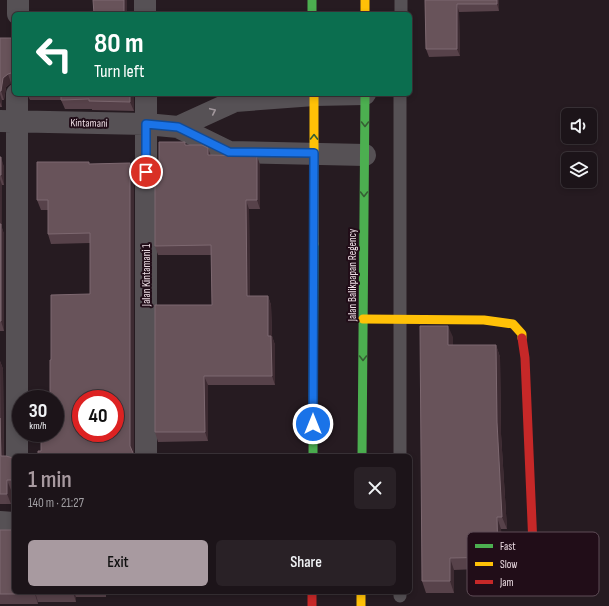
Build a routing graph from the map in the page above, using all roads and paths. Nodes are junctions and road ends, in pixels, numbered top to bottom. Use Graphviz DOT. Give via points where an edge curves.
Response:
graph roads {
  1 [pos="18,0"];
  2 [pos="145,0"];
  3 [pos="312,0"];
  4 [pos="365,0"];
  5 [pos="401,0"];
  6 [pos="18,12"];
  7 [pos="145,12"];
  8 [pos="312,12"];
  9 [pos="365,12"];
  10 [pos="401,12"];
  11 [pos="16,96"];
  12 [pos="146,96"];
  13 [pos="301,96"];
  14 [pos="314,96"];
  15 [pos="365,96"];
  16 [pos="400,96"];
  17 [pos="8,121"];
  18 [pos="146,124"];
  19 [pos="178,127"];
  20 [pos="314,153"];
  21 [pos="364,155"];
  22 [pos="400,318"];
  23 [pos="363,319"];
  24 [pos="17,454"];
  25 [pos="146,454"];
  26 [pos="313,454"];
  27 [pos="362,454"];
  28 [pos="400,454"];
  29 [pos="0,522"];
  30 [pos="12,523"];
  31 [pos="532,532"];
  32 [pos="312,594"];
  33 [pos="361,594"];
  34 [pos="312,606"];
  35 [pos="361,606"];
  1 -- 6 [label="street"];
  2 -- 7 [label="street"];
  3 -- 8 [label="street"];
  4 -- 9 [label="street"];
  5 -- 10 [label="lane"];
  11 -- 17 [label="street"];
  12 -- 18 [label="street, Jalan Kintamani 1"];
  19 -- 13 [label="street, one-way" via="235,101"];
  20 -- 14 [label="street, one-way"];
  15 -- 21 [label="street, Jalan Balikpapan Regency, one-way"];
  16 -- 22 [label="lane"];
  17 -- 18 [label="street, Kintamani"];
  17 -- 24 [label="street"];
  18 -- 19 [label="street, Kintamani"];
  18 -- 25 [label="street, Jalan Kintamani 1"];
  19 -- 20 [label="street" via="229,152"];
  20 -- 21 [label="street"];
  20 -- 26 [label="street"];
  21 -- 23 [label="street, Jalan Balikpapan Regency, one-way"];
  22 -- 23 [label="street"];
  22 -- 28 [label="lane"];
  22 -- 31 [label="street" via="484,320 513,324 522,334"];
  23 -- 27 [label="street, Jalan Balikpapan Regency, one-way"];
  29 -- 30 [label="street"];
  32 -- 34 [label="street"];
  33 -- 35 [label="street"];
}
